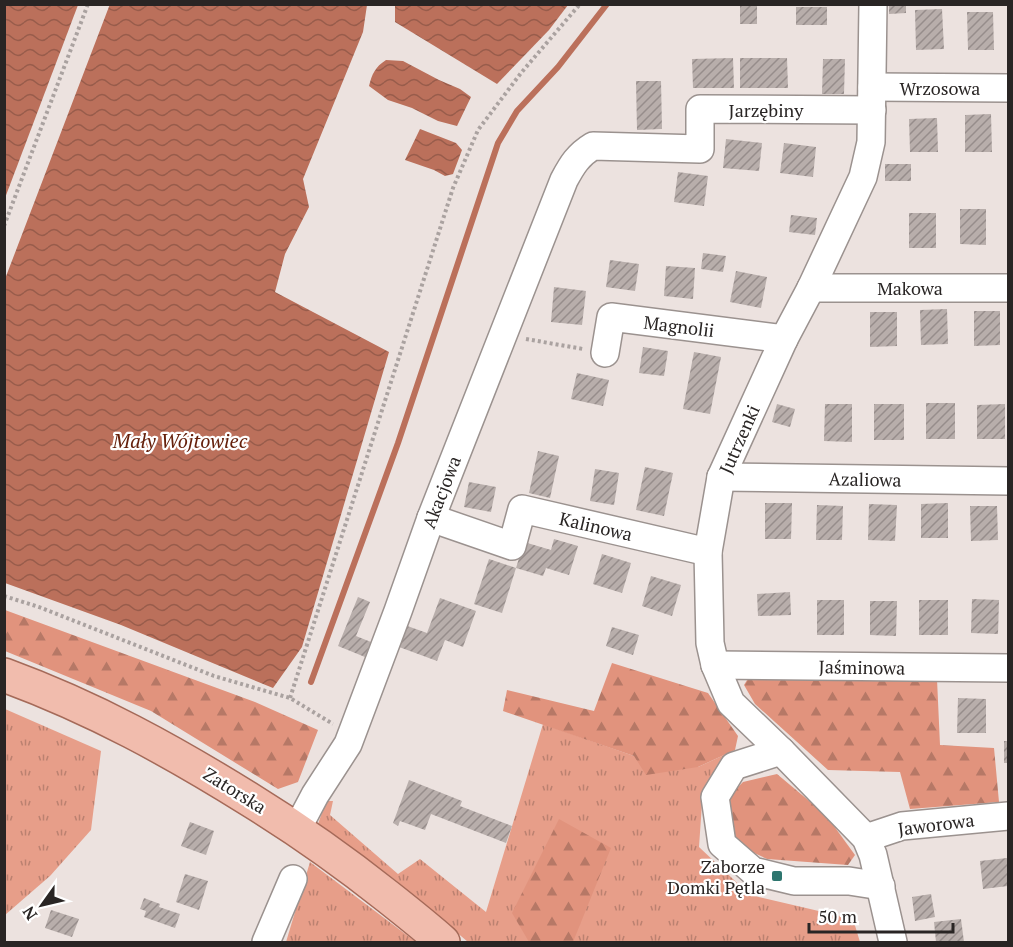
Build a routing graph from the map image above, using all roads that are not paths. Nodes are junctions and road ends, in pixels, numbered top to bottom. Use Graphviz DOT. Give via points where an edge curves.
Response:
graph roads {
  1 [pos="873,4"];
  2 [pos="1008,88"];
  3 [pos="872,99"];
  4 [pos="581,152"];
  5 [pos="811,288"];
  6 [pos="1008,288"];
  7 [pos="784,339"];
  8 [pos="604,353"];
  9 [pos="721,477"];
  10 [pos="1008,481"];
  11 [pos="431,518"];
  12 [pos="708,552"];
  13 [pos="715,665"];
  14 [pos="1008,668"];
  15 [pos="4,675"];
  16 [pos="781,750"];
  17 [pos="1008,816"];
  18 [pos="297,829"];
  19 [pos="866,838"];
  20 [pos="293,879"];
  21 [pos="881,886"];
  22 [pos="266,942"];
  23 [pos="443,942"];
  24 [pos="893,942"];
  1 -- 3 [label="street, Jutrzenki"];
  2 -- 3 [label="street, Wrzosowa"];
  3 -- 4 [label="street, Jarzębiny" via="700,109 700,149 593,146"];
  3 -- 5 [label="street, Jutrzenki" via="872,142 864,177"];
  4 -- 11 [label="street, Akacjowa" via="564,180"];
  5 -- 6 [label="street, Makowa"];
  5 -- 7 [label="street, Jutrzenki"];
  7 -- 8 [label="street, Magnolii" via="611,317"];
  7 -- 9 [label="street, Jutrzenki"];
  9 -- 10 [label="street, Azaliowa"];
  9 -- 12 [label="street, Jutrzenki"];
  11 -- 12 [label="street, Kalinowa" via="512,546 522,509"];
  11 -- 18 [label="street, Akacjowa" via="348,744"];
  12 -- 13 [label="street, Jutrzenki" via="710,643"];
  13 -- 14 [label="street, Jaśminowa"];
  13 -- 16 [label="street, Jutrzenki" via="731,703"];
  15 -- 18 [label="main road, Zatorska" via="120,724"];
  16 -- 19 [label="street, Jutrzenki"];
  16 -- 21 [label="street" via="734,766 715,797 722,844 753,871 794,881 849,881"];
  17 -- 19 [label="street, Jaworowa" via="902,825"];
  18 -- 23 [label="main road, Zatorska"];
  19 -- 21 [label="street"];
  20 -- 22 [label="street"];
  21 -- 24 [label="street"];
}
